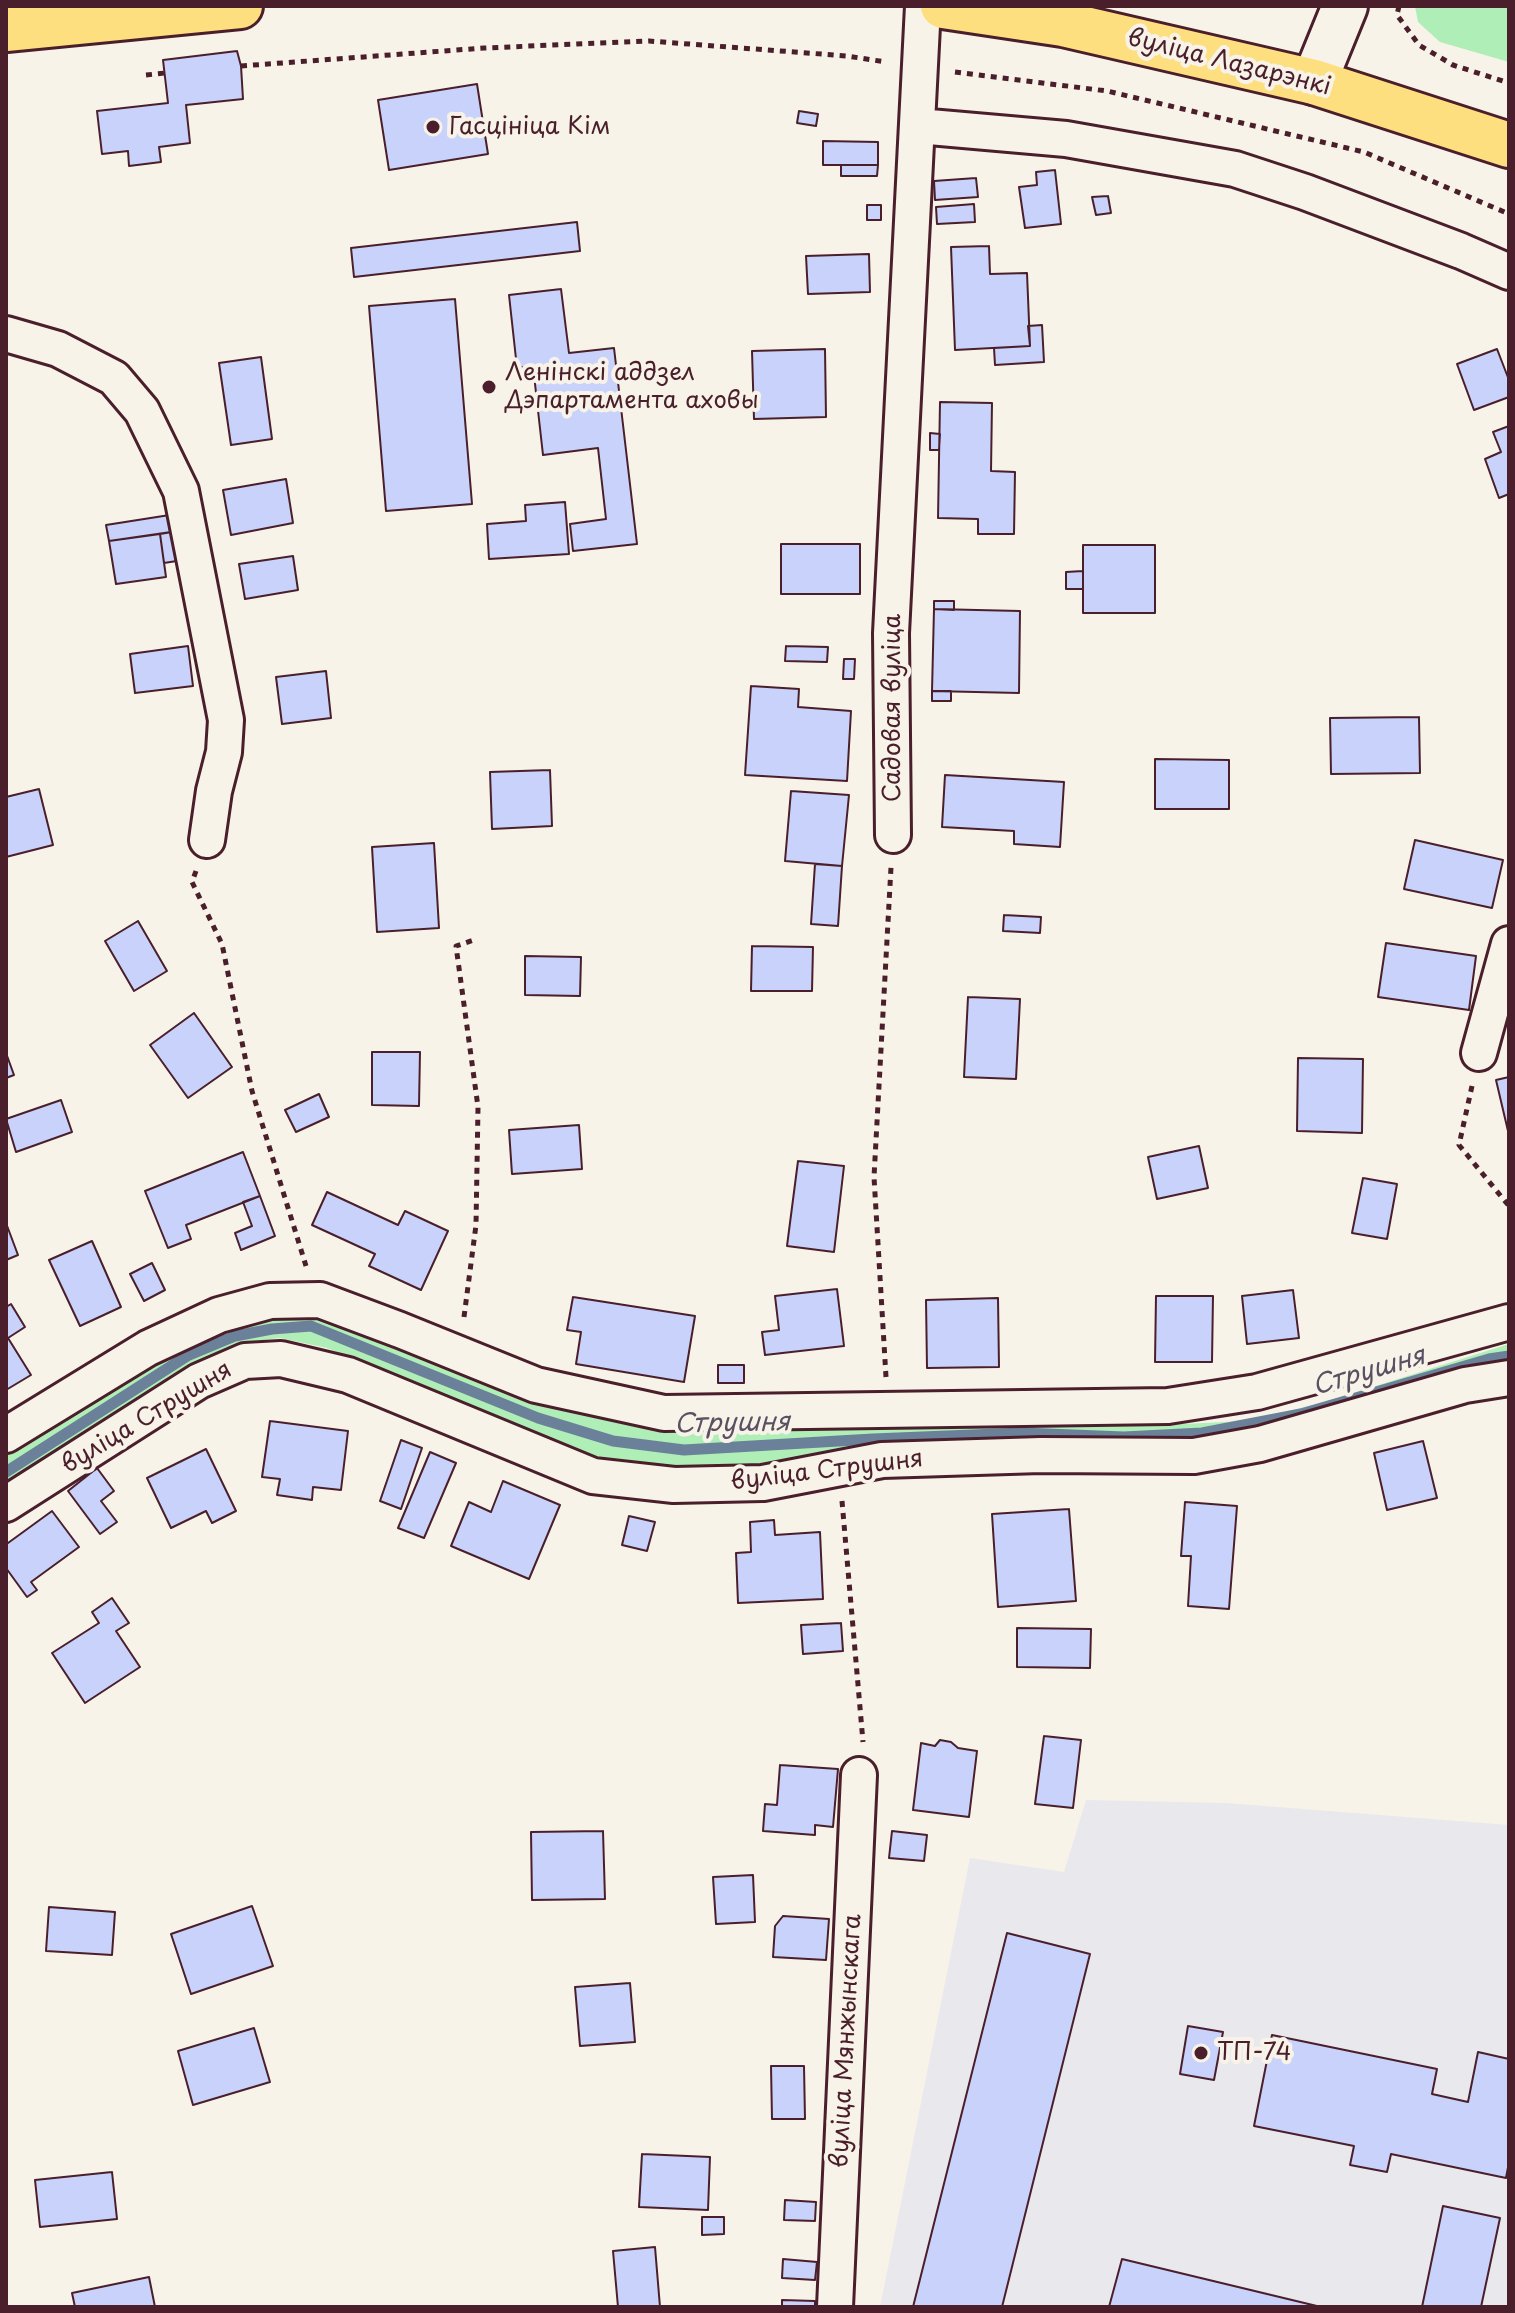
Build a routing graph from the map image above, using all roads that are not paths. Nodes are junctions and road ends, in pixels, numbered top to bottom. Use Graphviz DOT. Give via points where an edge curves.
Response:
graph roads {
  1 [pos="240,6"];
  2 [pos="923,6"];
  3 [pos="943,6"];
  4 [pos="1345,6"];
  5 [pos="6,29"];
  6 [pos="1314,82"];
  7 [pos="918,126"];
  8 [pos="1509,145"];
  9 [pos="1509,272"];
  10 [pos="6,334"];
  11 [pos="893,835"];
  12 [pos="207,840"];
  13 [pos="1509,944"];
  14 [pos="1479,1053"];
  15 [pos="1509,1322"];
  16 [pos="1509,1378"];
  17 [pos="6,1435"];
  18 [pos="6,1504"];
  19 [pos="859,1775"];
  20 [pos="835,2307"];
  1 -- 5 [label="main road"];
  2 -- 7 [label="street, Садовая вуліца"];
  3 -- 6 [label="main road, вуліца Лазарэнкі" via="1063,24"];
  4 -- 6 [label="street"];
  6 -- 8 [label="main road, вуліца Лазарэнкі"];
  7 -- 9 [label="street" via="1066,139 1235,169"];
  7 -- 11 [label="street, Садовая вуліца" via="891,633"];
  10 -- 12 [label="street" via="58,349 114,378 142,411 181,491 226,720"];
  13 -- 14 [label="street"];
  15 -- 17 [label="street, вуліца Струшня" via="1257,1392 1168,1406 664,1413 536,1385 320,1300 270,1301 219,1315 148,1348"];
  16 -- 18 [label="street, вуліца Струшня" via="1465,1385 1260,1444 1194,1456 882,1460 763,1483 674,1485 593,1476 348,1375 281,1359 245,1361 199,1381"];
  19 -- 20 [label="street, вуліца Мянжынскага"];
}
